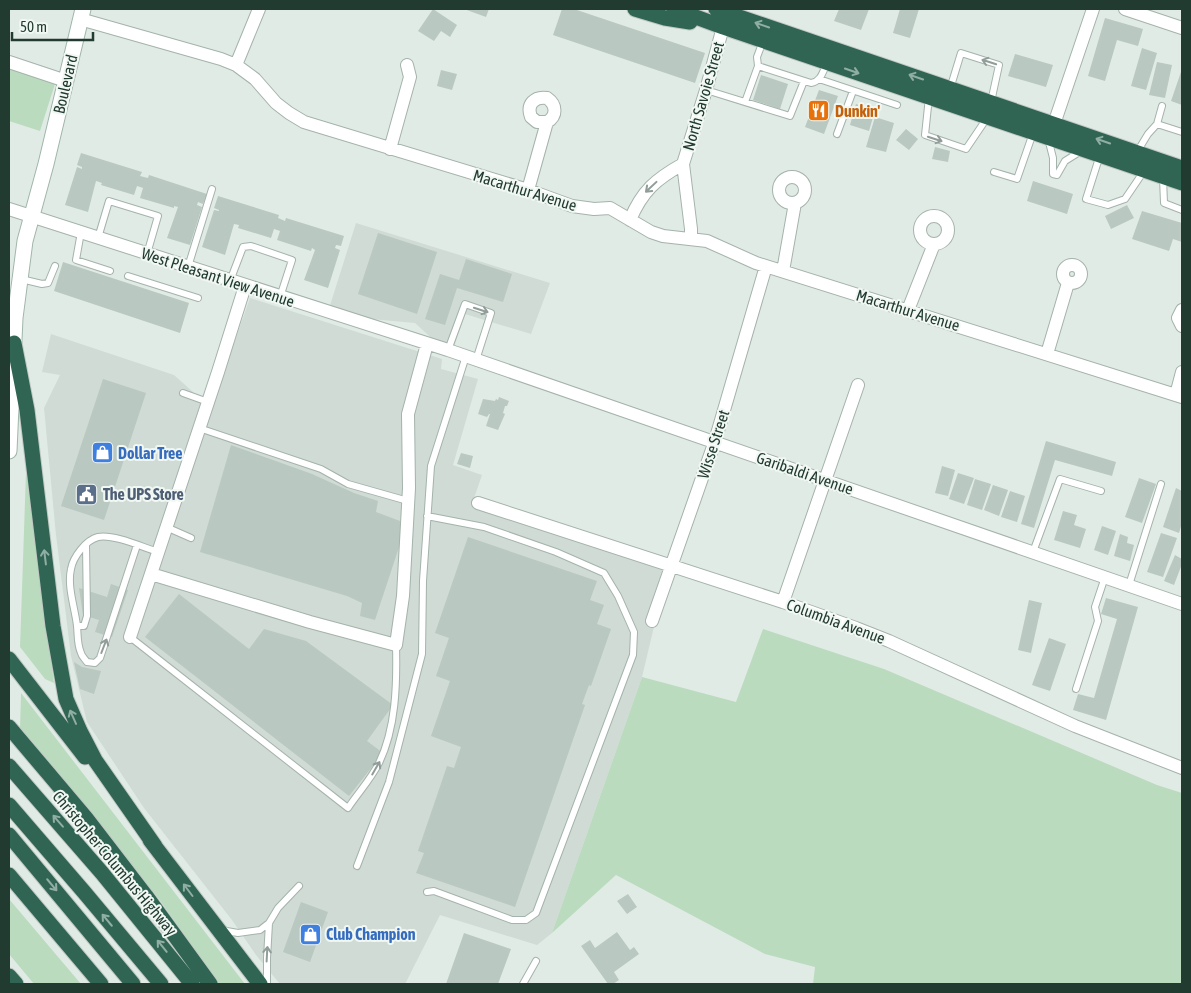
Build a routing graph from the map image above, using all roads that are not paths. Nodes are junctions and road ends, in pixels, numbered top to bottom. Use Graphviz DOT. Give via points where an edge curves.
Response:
graph roads {
  1 [pos="260,9"];
  2 [pos="635,9"];
  3 [pos="674,9"];
  4 [pos="716,9"];
  5 [pos="1093,9"];
  6 [pos="1125,9"];
  7 [pos="732,11"];
  8 [pos="81,14"];
  9 [pos="723,27"];
  10 [pos="1182,28"];
  11 [pos="762,41"];
  12 [pos="9,62"];
  13 [pos="827,63"];
  14 [pos="236,65"];
  15 [pos="407,65"];
  16 [pos="758,66"];
  17 [pos="819,79"];
  18 [pos="66,81"];
  19 [pos="804,81"];
  20 [pos="950,89"];
  21 [pos="706,90"];
  22 [pos="853,91"];
  23 [pos="929,97"];
  24 [pos="745,102"];
  25 [pos="896,105"];
  26 [pos="1162,106"];
  27 [pos="989,110"];
  28 [pos="547,122"];
  29 [pos="1156,124"];
  30 [pos="1045,131"];
  31 [pos="1182,132"];
  32 [pos="837,134"];
  33 [pos="390,148"];
  34 [pos="1083,149"];
  35 [pos="1137,152"];
  36 [pos="1100,155"];
  37 [pos="683,164"];
  38 [pos="1182,168"];
  39 [pos="1144,170"];
  40 [pos="994,172"];
  41 [pos="1163,176"];
  42 [pos="1182,183"];
  43 [pos="212,189"];
  44 [pos="528,190"];
  45 [pos="795,203"];
  46 [pos="9,209"];
  47 [pos="1182,210"];
  48 [pos="33,216"];
  49 [pos="630,220"];
  50 [pos="81,232"];
  51 [pos="98,238"];
  52 [pos="691,238"];
  53 [pos="934,244"];
  54 [pos="147,254"];
  55 [pos="55,266"];
  56 [pos="766,266"];
  57 [pos="188,268"];
  58 [pos="110,271"];
  59 [pos="783,272"];
  60 [pos="128,276"];
  61 [pos="20,278"];
  62 [pos="230,281"];
  63 [pos="1068,283"];
  64 [pos="244,286"];
  65 [pos="280,297"];
  66 [pos="198,298"];
  67 [pos="908,310"];
  68 [pos="1182,310"];
  69 [pos="1182,326"];
  70 [pos="14,343"];
  71 [pos="428,344"];
  72 [pos="448,350"];
  73 [pos="1047,354"];
  74 [pos="471,358"];
  75 [pos="1182,372"];
  76 [pos="858,385"];
  77 [pos="183,393"];
  78 [pos="1179,396"];
  79 [pos="208,402"];
  80 [pos="10,404"];
  81 [pos="198,428"];
  82 [pos="715,441"];
  83 [pos="9,452"];
  84 [pos="825,480"];
  85 [pos="1161,484"];
  86 [pos="1101,491"];
  87 [pos="408,501"];
  88 [pos="478,503"];
  89 [pos="427,516"];
  90 [pos="166,527"];
  91 [pos="191,538"];
  92 [pos="86,545"];
  93 [pos="137,545"];
  94 [pos="158,552"];
  95 [pos="1033,552"];
  96 [pos="671,567"];
  97 [pos="151,574"];
  98 [pos="1105,577"];
  99 [pos="1129,585"];
  100 [pos="782,602"];
  101 [pos="1182,604"];
  102 [pos="652,620"];
  103 [pos="77,626"];
  104 [pos="130,637"];
  105 [pos="396,645"];
  106 [pos="9,660"];
  107 [pos="1076,689"];
  108 [pos="9,727"];
  109 [pos="9,766"];
  110 [pos="1182,768"];
  111 [pos="9,805"];
  112 [pos="9,835"];
  113 [pos="155,846"];
  114 [pos="357,866"];
  115 [pos="9,875"];
  116 [pos="299,886"];
  117 [pos="427,892"];
  118 [pos="269,923"];
  119 [pos="219,930"];
  120 [pos="536,961"];
  121 [pos="9,976"];
  122 [pos="16,984"];
  123 [pos="101,984"];
  124 [pos="133,984"];
  125 [pos="161,984"];
  126 [pos="192,984"];
  127 [pos="210,984"];
  128 [pos="260,984"];
  129 [pos="267,984"];
  130 [pos="523,984"];
  1 -- 14 [label="street"];
  2 -- 9 [label="highway" via="665,18"];
  3 -- 9 [label="highway"];
  4 -- 7 [label="highway"];
  5 -- 30 [label="street"];
  6 -- 10 [label="street"];
  20 -- 7 [label="highway, one-way"];
  8 -- 14 [label="street, Macarthur Avenue"];
  8 -- 18 [label="street, Boulevard"];
  9 -- 11 [label="highway"];
  9 -- 21 [label="street, North Savoie Street"];
  11 -- 13 [label="highway"];
  11 -- 16 [label="lane"];
  12 -- 18 [label="street"];
  13 -- 17 [label="lane"];
  13 -- 23 [label="highway, one-way"];
  14 -- 33 [label="street, Macarthur Avenue" via="255,79 276,103 304,122"];
  15 -- 33 [label="street" via="410,77"];
  16 -- 19 [label="lane"];
  16 -- 24 [label="lane"];
  17 -- 19 [label="lane" via="816,83"];
  17 -- 22 [label="lane"];
  18 -- 48 [label="street, Boulevard"];
  19 -- 24 [label="lane" via="790,116"];
  20 -- 27 [label="highway"];
  27 -- 20 [label="lane, one-way" via="999,65 961,53"];
  21 -- 24 [label="lane"];
  21 -- 37 [label="street, North Savoie Street"];
  22 -- 25 [label="lane"];
  22 -- 32 [label="lane"];
  23 -- 27 [label="highway"];
  23 -- 27 [label="lane, one-way" via="925,135 966,149"];
  26 -- 29 [label="lane"];
  27 -- 30 [label="highway"];
  27 -- 30 [label="highway"];
  28 -- 44 [label="street"];
  29 -- 31 [label="lane"];
  29 -- 35 [label="lane"];
  30 -- 34 [label="highway"];
  30 -- 34 [label="lane" via="1053,158 1053,174 1057,175 1065,161"];
  35 -- 30 [label="highway, one-way"];
  30 -- 40 [label="lane" via="1017,179"];
  33 -- 44 [label="street, Macarthur Avenue"];
  34 -- 36 [label="highway"];
  35 -- 38 [label="highway"];
  36 -- 39 [label="highway"];
  36 -- 39 [label="lane" via="1086,199 1108,205 1125,199"];
  37 -- 49 [label="street, North Savoie Street, one-way" via="662,175 643,194"];
  37 -- 52 [label="street, North Savoie Street"];
  39 -- 41 [label="highway"];
  41 -- 42 [label="highway"];
  41 -- 47 [label="lane" via="1164,204"];
  43 -- 57 [label="lane"];
  44 -- 49 [label="street, Macarthur Avenue" via="572,206 610,208"];
  45 -- 59 [label="street"];
  46 -- 48 [label="street, West Pleasant View Avenue"];
  48 -- 50 [label="street, West Pleasant View Avenue"];
  48 -- 61 [label="street, Boulevard" via="25,241"];
  49 -- 52 [label="street, Macarthur Avenue" via="657,234"];
  50 -- 51 [label="street, West Pleasant View Avenue"];
  50 -- 58 [label="lane" via="76,260"];
  51 -- 54 [label="street, West Pleasant View Avenue"];
  51 -- 54 [label="lane" via="110,201 158,216"];
  52 -- 56 [label="street, Macarthur Avenue" via="707,241"];
  53 -- 67 [label="street"];
  54 -- 57 [label="street, West Pleasant View Avenue"];
  55 -- 61 [label="lane" via="46,284"];
  56 -- 59 [label="street, Macarthur Avenue"];
  56 -- 82 [label="street, Wisse Street"];
  57 -- 62 [label="street, West Pleasant View Avenue"];
  59 -- 67 [label="street, Macarthur Avenue"];
  60 -- 66 [label="lane"];
  61 -- 70 [label="street, Boulevard"];
  62 -- 64 [label="street, West Pleasant View Avenue"];
  62 -- 65 [label="lane" via="243,247 251,246 292,260"];
  63 -- 73 [label="street"];
  64 -- 65 [label="street, West Pleasant View Avenue"];
  64 -- 79 [label="street"];
  65 -- 71 [label="street, West Pleasant View Avenue"];
  67 -- 73 [label="street, Macarthur Avenue"];
  68 -- 69 [label="street" via="1178,318"];
  70 -- 80 [label="street, Boulevard"];
  113 -- 70 [label="highway, one-way" via="95,760 66,699 53,626 27,410"];
  71 -- 72 [label="street, Garibaldi Avenue"];
  71 -- 87 [label="street" via="408,414"];
  72 -- 74 [label="street, Garibaldi Avenue"];
  72 -- 74 [label="lane, one-way" via="465,304 491,313"];
  73 -- 78 [label="street, Macarthur Avenue"];
  74 -- 82 [label="street, Garibaldi Avenue"];
  74 -- 89 [label="lane" via="432,459"];
  75 -- 78 [label="street"];
  76 -- 84 [label="street"];
  77 -- 79 [label="lane"];
  79 -- 81 [label="street"];
  80 -- 83 [label="street, Boulevard"];
  81 -- 87 [label="lane" via="321,469 348,484"];
  81 -- 90 [label="street"];
  82 -- 84 [label="street, Garibaldi Avenue"];
  82 -- 96 [label="street, Wisse Street"];
  84 -- 95 [label="street, Garibaldi Avenue"];
  84 -- 100 [label="street"];
  85 -- 99 [label="lane"];
  86 -- 95 [label="lane" via="1060,479"];
  87 -- 105 [label="street" via="403,596"];
  88 -- 96 [label="street, Columbia Avenue"];
  89 -- 114 [label="lane" via="422,654 389,782"];
  89 -- 117 [label="lane" via="484,527 604,573 634,632 633,655 536,913 526,920 512,920 434,891"];
  90 -- 91 [label="lane"];
  90 -- 94 [label="street"];
  92 -- 93 [label="lane" via="105,536"];
  92 -- 103 [label="lane" via="75,558 70,572"];
  92 -- 103 [label="lane" via="87,616 84,626"];
  93 -- 94 [label="lane"];
  103 -- 93 [label="lane, one-way" via="81,655 87,662 95,663 108,636"];
  94 -- 97 [label="street"];
  95 -- 98 [label="street, Garibaldi Avenue"];
  96 -- 100 [label="street, Columbia Avenue"];
  96 -- 102 [label="street, Wisse Street"];
  97 -- 104 [label="street"];
  97 -- 105 [label="street"];
  98 -- 99 [label="street, Garibaldi Avenue"];
  98 -- 107 [label="lane" via="1094,607 1098,621"];
  99 -- 101 [label="street, Garibaldi Avenue"];
  100 -- 110 [label="street, Columbia Avenue" via="889,641 1061,720"];
  104 -- 105 [label="lane, one-way" via="348,808 375,771 384,752 394,708"];
  106 -- 113 [label="highway"];
  108 -- 127 [label="highway" via="86,818"];
  126 -- 109 [label="highway, Christopher Columbus Highway, one-way"];
  125 -- 111 [label="highway, one-way"];
  112 -- 124 [label="highway, one-way"];
  119 -- 113 [label="highway, one-way"];
  115 -- 123 [label="highway"];
  116 -- 118 [label="lane"];
  118 -- 119 [label="lane" via="260,930 238,933"];
  129 -- 118 [label="lane, one-way"];
  119 -- 128 [label="highway"];
  120 -- 130 [label="lane"];
  121 -- 122 [label="highway"];
}
